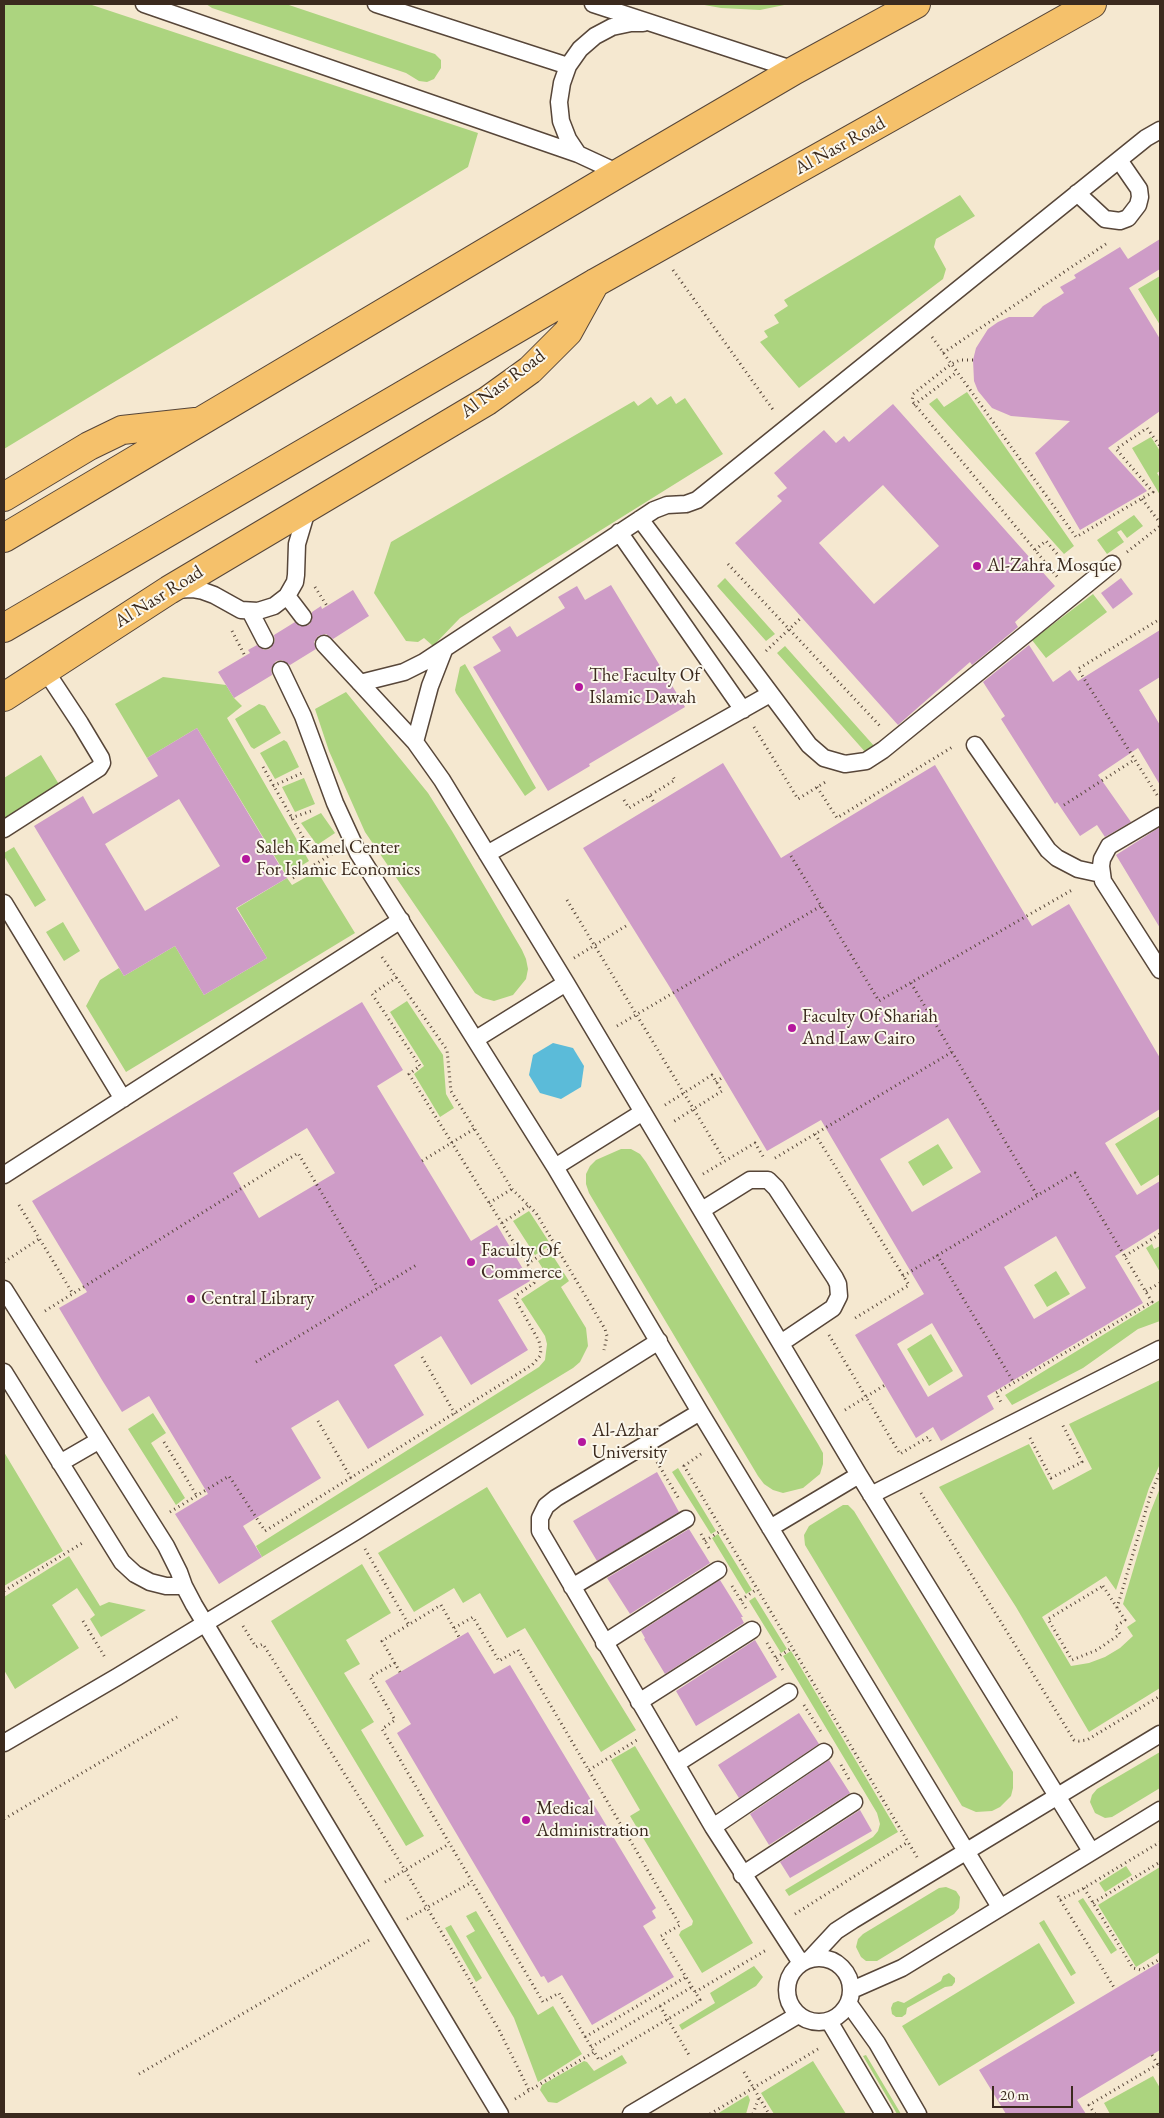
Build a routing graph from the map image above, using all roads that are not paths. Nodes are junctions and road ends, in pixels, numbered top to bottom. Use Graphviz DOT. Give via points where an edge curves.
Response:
graph roads {
  1 [pos="144,4"];
  2 [pos="376,4"];
  3 [pos="593,4"];
  4 [pos="916,4"];
  5 [pos="1092,4"];
  6 [pos="174,8"];
  7 [pos="651,22"];
  8 [pos="568,66"];
  9 [pos="795,70"];
  10 [pos="1160,130"];
  11 [pos="578,154"];
  12 [pos="1118,160"];
  13 [pos="620,173"];
  14 [pos="1077,193"];
  15 [pos="594,283"];
  16 [pos="201,421"];
  17 [pos="4,497"];
  18 [pos="308,506"];
  19 [pos="640,519"];
  20 [pos="619,532"];
  21 [pos="4,538"];
  22 [pos="1112,564"];
  23 [pos="169,590"];
  24 [pos="287,596"];
  25 [pos="250,611"];
  26 [pos="303,617"];
  27 [pos="4,628"];
  28 [pos="265,640"];
  29 [pos="324,644"];
  30 [pos="444,650"];
  31 [pos="45,670"];
  32 [pos="281,670"];
  33 [pos="360,683"];
  34 [pos="770,694"];
  35 [pos="4,697"];
  36 [pos="743,710"];
  37 [pos="415,742"];
  38 [pos="975,744"];
  39 [pos="1160,816"];
  40 [pos="4,829"];
  41 [pos="487,854"];
  42 [pos="1101,874"];
  43 [pos="4,902"];
  44 [pos="401,920"];
  45 [pos="1160,970"];
  46 [pos="566,983"];
  47 [pos="476,1039"];
  48 [pos="123,1099"];
  49 [pos="644,1114"];
  50 [pos="555,1167"];
  51 [pos="4,1176"];
  52 [pos="702,1210"];
  53 [pos="4,1289"];
  54 [pos="659,1341"];
  55 [pos="781,1343"];
  56 [pos="1160,1349"];
  57 [pos="4,1372"];
  58 [pos="700,1412"];
  59 [pos="98,1440"];
  60 [pos="60,1463"];
  61 [pos="859,1475"];
  62 [pos="871,1495"];
  63 [pos="686,1519"];
  64 [pos="770,1528"];
  65 [pos="718,1570"];
  66 [pos="184,1586"];
  67 [pos="572,1586"];
  68 [pos="205,1623"];
  69 [pos="752,1630"];
  70 [pos="604,1642"];
  71 [pos="789,1692"];
  72 [pos="639,1702"];
  73 [pos="1160,1734"];
  74 [pos="4,1743"];
  75 [pos="824,1752"];
  76 [pos="676,1764"];
  77 [pos="1058,1796"];
  78 [pos="854,1802"];
  79 [pos="1160,1810"];
  80 [pos="713,1827"];
  81 [pos="1091,1851"];
  82 [pos="966,1852"];
  83 [pos="742,1875"];
  84 [pos="1000,1907"];
  85 [pos="806,1961"];
  86 [pos="850,1997"];
  87 [pos="798,2015"];
  88 [pos="830,2021"];
  89 [pos="499,2112"];
  90 [pos="631,2114"];
  91 [pos="884,2114"];
  92 [pos="918,2114"];
  1 -- 6 [label="lane"];
  2 -- 8 [label="lane"];
  3 -- 7 [label="lane"];
  4 -- 9 [label="highway"];
  5 -- 15 [label="highway, Al Nasr Road"];
  6 -- 11 [label="lane"];
  7 -- 8 [label="lane" via="631,22 594,36"];
  7 -- 9 [label="lane"];
  8 -- 11 [label="lane" via="562,83 561,121"];
  9 -- 13 [label="highway"];
  10 -- 12 [label="lane"];
  11 -- 13 [label="lane"];
  12 -- 14 [label="lane"];
  12 -- 14 [label="lane" via="1139,189 1138,205 1128,218 1120,221 1104,219"];
  13 -- 16 [label="highway"];
  14 -- 19 [label="lane" via="697,500 660,507"];
  15 -- 18 [label="highway, Al Nasr Road" via="568,332 530,370 487,402"];
  15 -- 27 [label="highway"];
  16 -- 17 [label="highway" via="122,430"];
  16 -- 21 [label="highway"];
  18 -- 23 [label="highway, Al Nasr Road"];
  18 -- 24 [label="lane" via="297,544 296,575"];
  19 -- 20 [label="lane"];
  19 -- 34 [label="lane"];
  20 -- 30 [label="lane"];
  20 -- 36 [label="lane"];
  22 -- 34 [label="lane" via="866,761 845,764 824,758 809,745"];
  23 -- 25 [label="lane" via="203,591 241,610"];
  23 -- 31 [label="highway, Al Nasr Road"];
  24 -- 25 [label="lane" via="266,610"];
  24 -- 26 [label="lane"];
  25 -- 28 [label="lane"];
  29 -- 33 [label="lane"];
  30 -- 33 [label="lane" via="404,672"];
  30 -- 37 [label="lane" via="430,686"];
  31 -- 35 [label="highway, Al Nasr Road"];
  31 -- 40 [label="lane" via="102,763"];
  32 -- 44 [label="lane" via="303,716 350,837"];
  33 -- 37 [label="lane"];
  34 -- 36 [label="lane"];
  36 -- 41 [label="lane"];
  37 -- 41 [label="lane"];
  38 -- 42 [label="lane" via="1048,850 1078,870"];
  39 -- 42 [label="lane" via="1109,846 1102,859"];
  41 -- 46 [label="lane"];
  42 -- 45 [label="lane"];
  43 -- 48 [label="lane"];
  44 -- 47 [label="lane"];
  44 -- 48 [label="lane"];
  46 -- 47 [label="lane"];
  46 -- 49 [label="lane"];
  47 -- 50 [label="lane"];
  48 -- 51 [label="lane"];
  49 -- 50 [label="lane"];
  49 -- 52 [label="lane"];
  50 -- 54 [label="lane"];
  52 -- 55 [label="lane"];
  52 -- 55 [label="lane" via="750,1180 768,1180 838,1284 839,1296 833,1308"];
  53 -- 59 [label="lane"];
  54 -- 58 [label="lane"];
  54 -- 68 [label="lane"];
  55 -- 61 [label="lane"];
  56 -- 62 [label="lane"];
  57 -- 60 [label="lane"];
  58 -- 64 [label="lane"];
  58 -- 67 [label="lane" via="546,1506 540,1518 540,1530"];
  59 -- 60 [label="lane"];
  59 -- 66 [label="lane" via="173,1558"];
  60 -- 66 [label="lane" via="122,1562 150,1582"];
  61 -- 62 [label="lane"];
  61 -- 64 [label="lane"];
  62 -- 77 [label="lane"];
  63 -- 67 [label="lane"];
  64 -- 82 [label="lane"];
  65 -- 70 [label="lane"];
  66 -- 68 [label="lane"];
  67 -- 70 [label="lane"];
  68 -- 74 [label="lane"];
  68 -- 89 [label="lane"];
  69 -- 72 [label="lane"];
  70 -- 72 [label="lane"];
  71 -- 76 [label="lane"];
  72 -- 76 [label="lane"];
  73 -- 77 [label="lane"];
  75 -- 80 [label="lane"];
  76 -- 80 [label="lane"];
  77 -- 81 [label="lane"];
  77 -- 82 [label="lane"];
  78 -- 83 [label="lane"];
  79 -- 81 [label="lane"];
  80 -- 83 [label="lane"];
  81 -- 84 [label="lane"];
  82 -- 84 [label="lane"];
  82 -- 85 [label="lane" via="836,1931"];
  83 -- 85 [label="lane" via="781,1932"];
  84 -- 86 [label="lane"];
  85 -- 86 [label="lane" via="820,1958 839,1964 846,1971"];
  85 -- 87 [label="lane" via="794,1970 786,1988 789,2003"];
  86 -- 88 [label="lane" via="844,2012"];
  86 -- 92 [label="lane"];
  87 -- 88 [label="lane" via="812,2022"];
  87 -- 90 [label="lane"];
  88 -- 91 [label="lane"];
}
